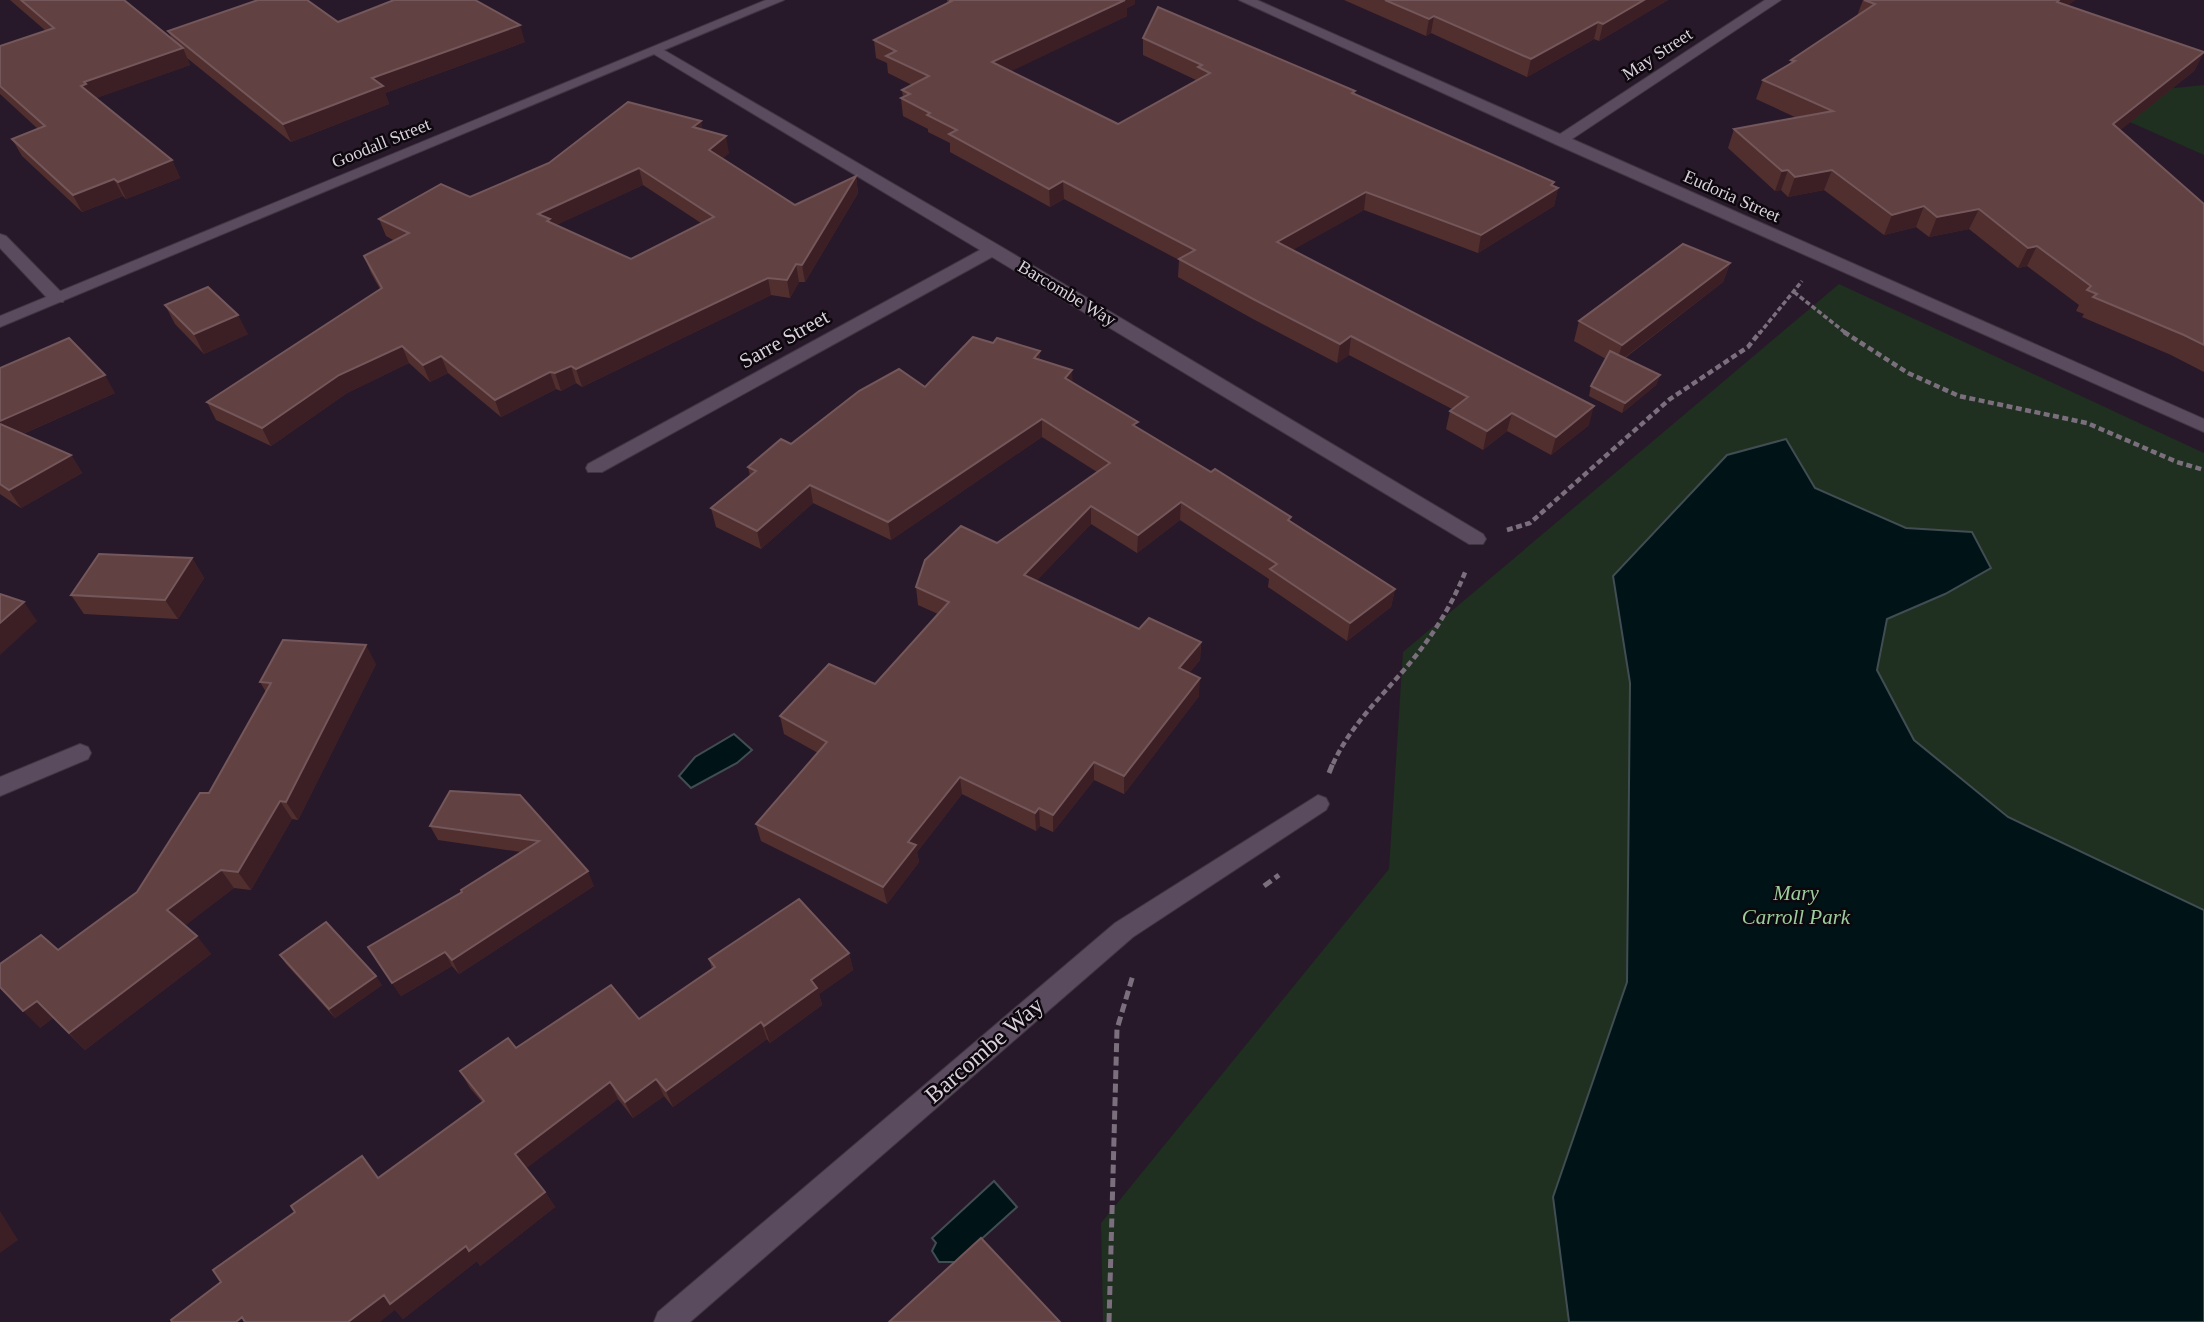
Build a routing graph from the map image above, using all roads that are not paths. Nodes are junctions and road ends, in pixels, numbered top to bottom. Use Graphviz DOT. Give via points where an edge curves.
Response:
graph roads {
  1 [pos="777,0"];
  2 [pos="1246,0"];
  3 [pos="1774,0"];
  4 [pos="657,50"];
  5 [pos="1560,141"];
  6 [pos="0,239"];
  7 [pos="994,249"];
  8 [pos="57,298"];
  9 [pos="0,322"];
  10 [pos="2204,426"];
  11 [pos="595,468"];
  12 [pos="1476,539"];
  13 [pos="80,753"];
  14 [pos="0,788"];
  15 [pos="1318,804"];
  16 [pos="668,1322"];
  1 -- 4 [label="street, Goodall Street"];
  2 -- 5 [label="street, Eudoria Street"];
  3 -- 5 [label="street, May Street"];
  4 -- 7 [label="street, Barcombe Way"];
  4 -- 8 [label="street, Goodall Street"];
  5 -- 10 [label="street, Eudoria Street"];
  6 -- 8 [label="street"];
  7 -- 11 [label="street, Sarre Street"];
  7 -- 12 [label="street, Barcombe Way"];
  8 -- 9 [label="street, Goodall Street"];
  13 -- 14 [label="street"];
  15 -- 16 [label="street, Barcombe Way" via="1124,930"];
}
